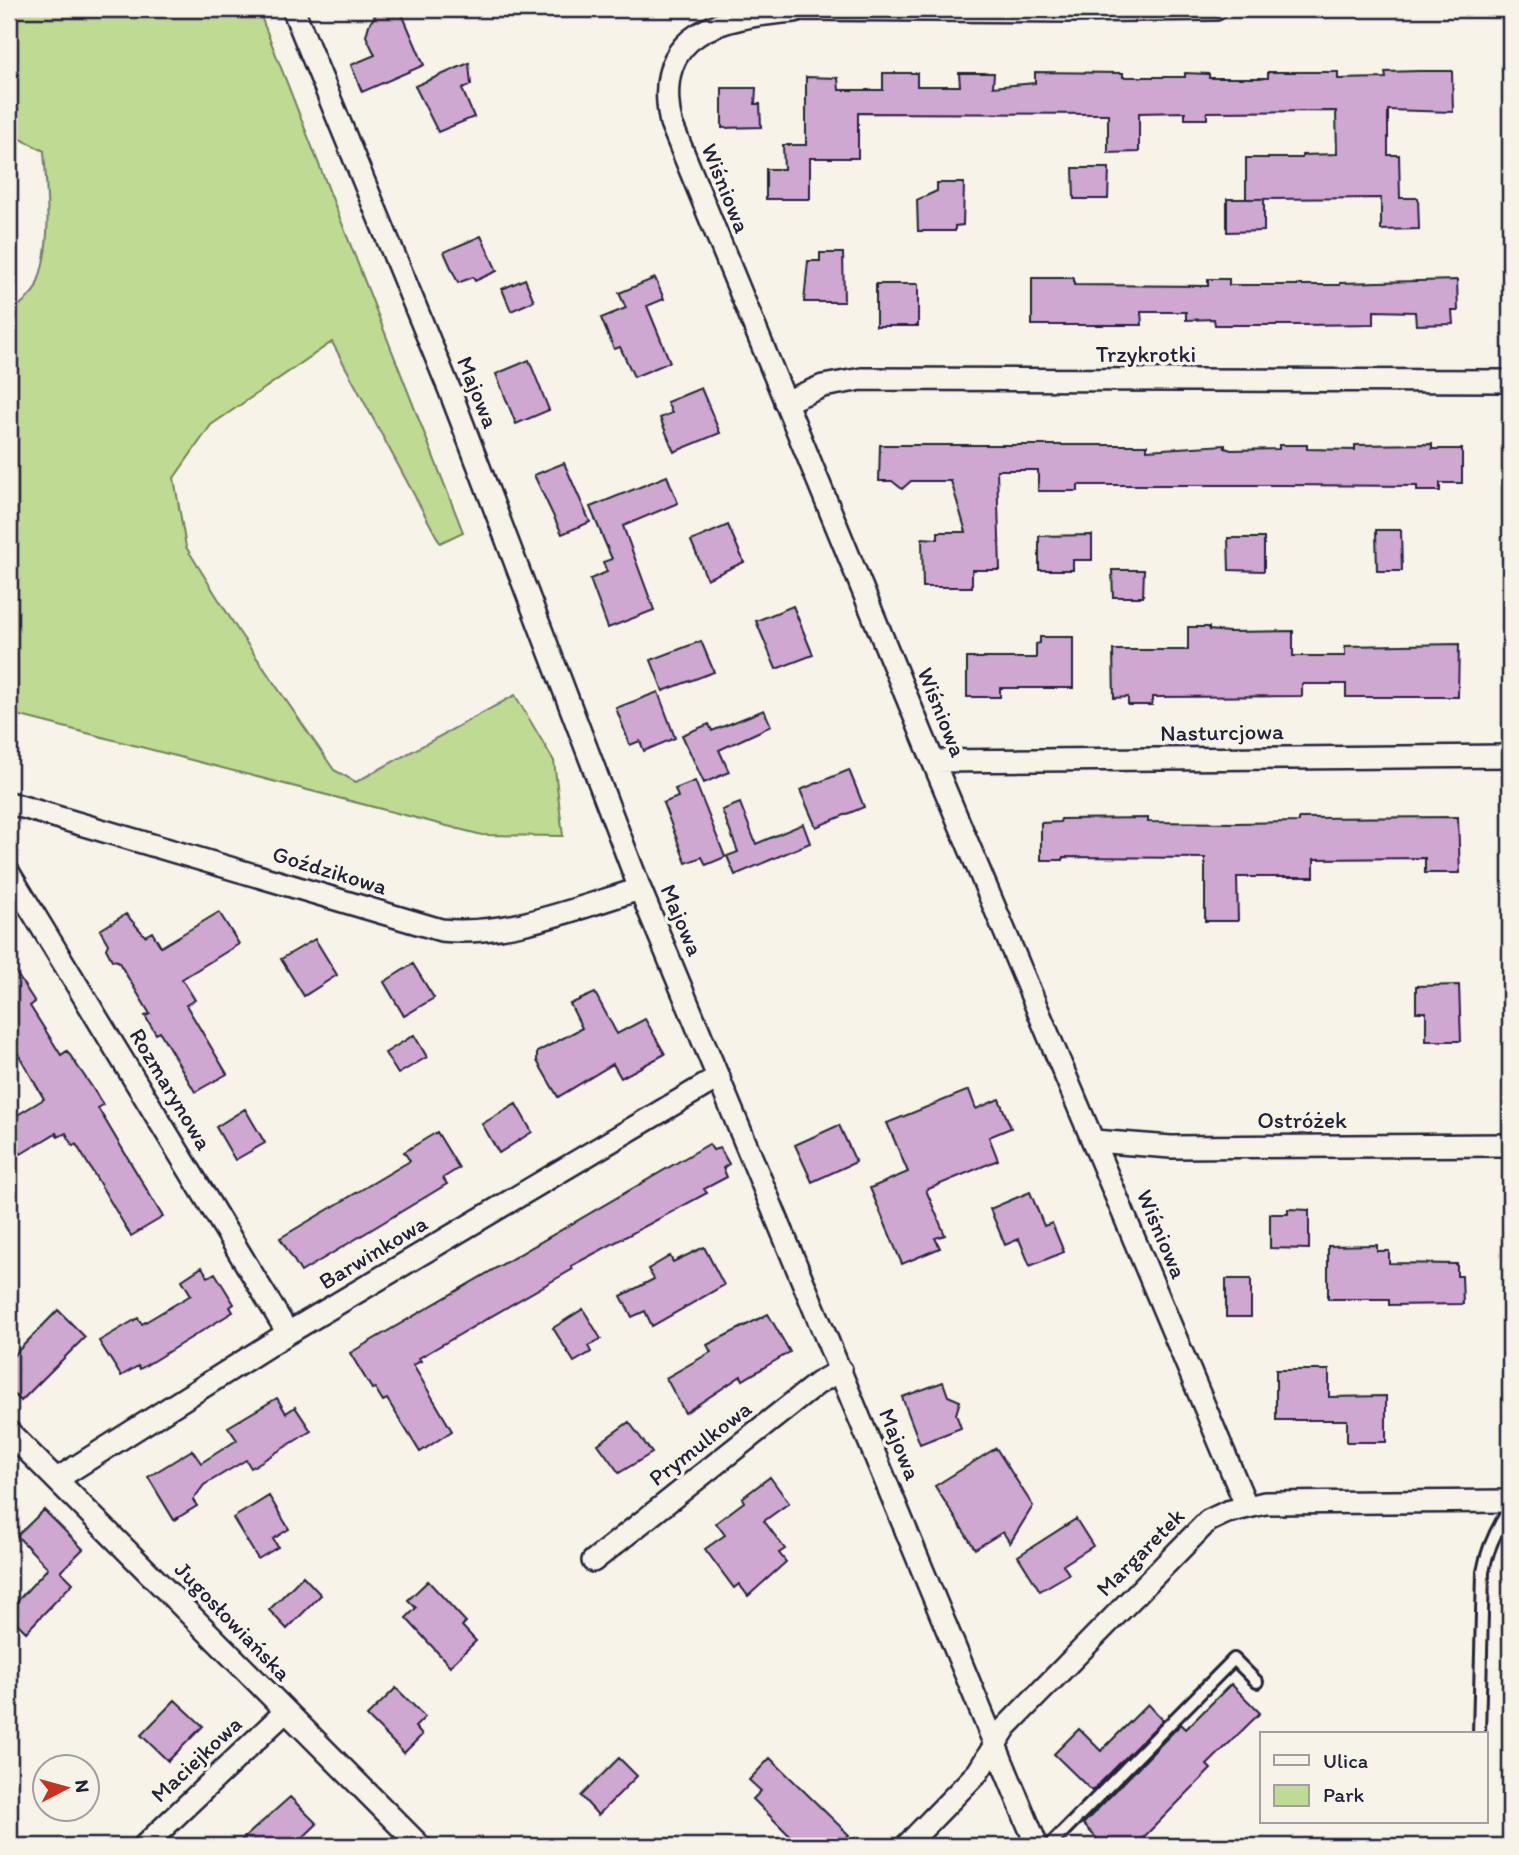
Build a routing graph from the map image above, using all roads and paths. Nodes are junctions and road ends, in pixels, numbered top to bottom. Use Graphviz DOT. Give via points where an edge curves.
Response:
graph roads {
  1 [pos="293,9"];
  2 [pos="1216,9"];
  3 [pos="795,10"];
  4 [pos="1510,381"];
  5 [pos="785,402"];
  6 [pos="1510,756"];
  7 [pos="933,761"];
  8 [pos="9,803"];
  9 [pos="9,873"];
  10 [pos="640,889"];
  11 [pos="719,1077"];
  12 [pos="1094,1142"];
  13 [pos="1510,1145"];
  14 [pos="288,1333"];
  15 [pos="841,1370"];
  16 [pos="9,1432"];
  17 [pos="57,1479"];
  18 [pos="1510,1501"];
  19 [pos="1246,1505"];
  20 [pos="1510,1508"];
  21 [pos="593,1561"];
  22 [pos="1257,1682"];
  23 [pos="285,1712"];
  24 [pos="1479,1732"];
  25 [pos="995,1745"];
  26 [pos="144,1846"];
  27 [pos="420,1846"];
  28 [pos="906,1846"];
  29 [pos="1037,1846"];
  30 [pos="1049,1846"];
  1 -- 10 [label="street, Majowa" via="465,428"];
  2 -- 3 [label="street, Wiśniowa"];
  3 -- 5 [label="street, Wiśniowa" via="713,25 682,45 674,59 666,99 671,122"];
  4 -- 5 [label="street, Trzykrotki" via="862,379 823,386"];
  5 -- 7 [label="street, Wiśniowa"];
  6 -- 7 [label="street, Nasturcjowa"];
  7 -- 12 [label="street, Wiśniowa"];
  8 -- 10 [label="street, Goździkowa" via="441,930 468,933 505,927"];
  9 -- 14 [label="street, Rozmarynowa"];
  10 -- 11 [label="street, Majowa"];
  11 -- 14 [label="street, Barwinkowa"];
  11 -- 15 [label="street, Majowa"];
  12 -- 13 [label="street, Ostróżek" via="1171,1147"];
  12 -- 19 [label="street, Wiśniowa"];
  14 -- 17 [label="street, Barwinkowa"];
  15 -- 21 [label="street, Prymulkowa" via="818,1383"];
  15 -- 25 [label="street, Majowa"];
  16 -- 17 [label="street, Jugosłowiańska"];
  17 -- 23 [label="street, Jugosłowiańska"];
  18 -- 19 [label="street, Margaretek"];
  19 -- 25 [label="street, Margaretek" via="1208,1521 1191,1535 1006,1727"];
  20 -- 24 [label="lane" via="1490,1546 1483,1572"];
  22 -- 30 [label="lane" via="1234,1659"];
  23 -- 26 [label="street, Maciejkowa"];
  23 -- 27 [label="street, Jugosłowiańska"];
  25 -- 28 [label="street, Margaretek" via="978,1772"];
  25 -- 29 [label="street, Majowa"];
}
